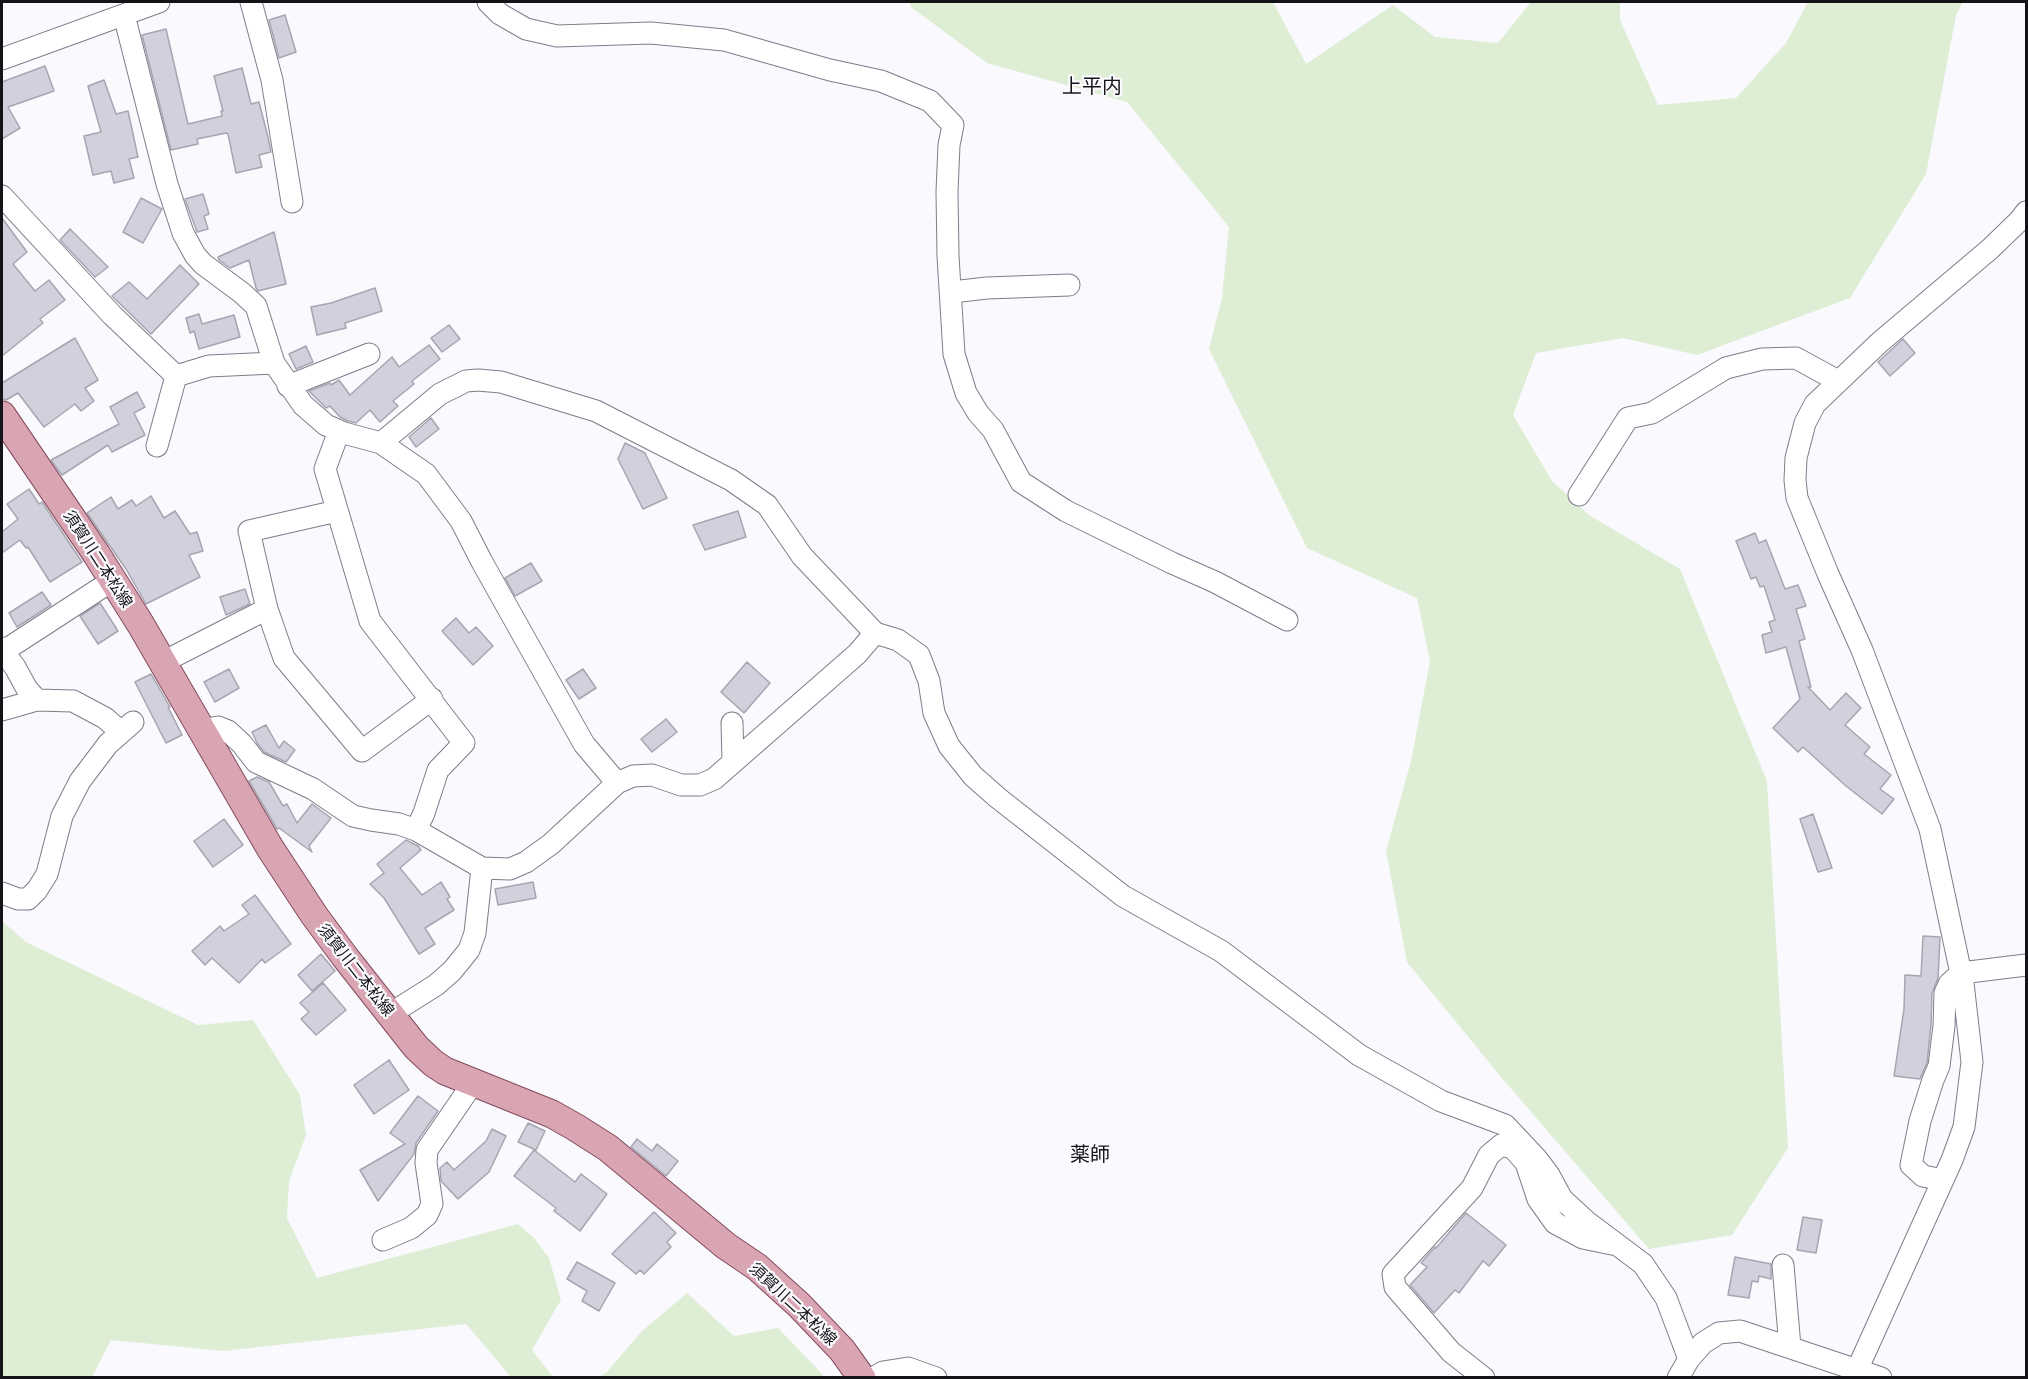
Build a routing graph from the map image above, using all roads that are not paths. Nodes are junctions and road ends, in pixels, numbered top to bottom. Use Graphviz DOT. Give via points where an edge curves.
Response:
graph roads {
  1 [pos="159,2"];
  2 [pos="251,2"];
  3 [pos="488,2"];
  4 [pos="124,15"];
  5 [pos="2,59"];
  6 [pos="2,196"];
  7 [pos="292,202"];
  8 [pos="2026,212"];
  9 [pos="1070,285"];
  10 [pos="952,292"];
  11 [pos="369,354"];
  12 [pos="274,363"];
  13 [pos="176,376"];
  14 [pos="1838,381"];
  15 [pos="288,386"];
  16 [pos="2,415"];
  17 [pos="339,431"];
  18 [pos="381,443"];
  19 [pos="157,446"];
  20 [pos="1579,495"];
  21 [pos="337,511"];
  22 [pos="113,580"];
  23 [pos="267,609"];
  24 [pos="1287,620"];
  25 [pos="875,633"];
  26 [pos="2,649"];
  27 [pos="163,662"];
  28 [pos="432,699"];
  29 [pos="37,700"];
  30 [pos="2,710"];
  31 [pos="732,723"];
  32 [pos="202,730"];
  33 [pos="733,762"];
  34 [pos="617,783"];
  35 [pos="416,830"];
  36 [pos="482,868"];
  37 [pos="2,893"];
  38 [pos="2026,965"];
  39 [pos="1961,973"];
  40 [pos="390,1014"];
  41 [pos="473,1083"];
  42 [pos="1943,1180"];
  43 [pos="384,1240"];
  44 [pos="1618,1245"];
  45 [pos="1782,1265"];
  46 [pos="1790,1347"];
  47 [pos="1436,1358"];
  48 [pos="1689,1359"];
  49 [pos="1857,1370"];
  50 [pos="862,1377"];
  51 [pos="873,1377"];
  52 [pos="936,1377"];
  53 [pos="1466,1377"];
  54 [pos="1484,1377"];
  55 [pos="1678,1377"];
  56 [pos="1881,1377"];
  1 -- 4 [label="street"];
  2 -- 7 [label="street" via="272,80"];
  3 -- 10 [label="street" via="526,29 557,36 651,33 724,40 881,81 930,101 953,125 947,192"];
  4 -- 5 [label="street"];
  4 -- 12 [label="street" via="183,232 203,264 256,306"];
  6 -- 13 [label="street" via="112,315"];
  8 -- 14 [label="street" via="1990,249"];
  9 -- 10 [label="street"];
  10 -- 24 [label="street" via="954,354 966,393 993,430 1021,482 1066,511"];
  11 -- 15 [label="street"];
  12 -- 13 [label="street" via="209,366"];
  12 -- 15 [label="street"];
  13 -- 19 [label="street"];
  14 -- 20 [label="street" via="1796,358 1762,359 1726,368 1652,413 1628,418"];
  14 -- 39 [label="street" via="1815,404 1805,423 1796,458 1797,498 1862,650 1930,829"];
  15 -- 17 [label="street" via="303,405"];
  16 -- 22 [label="main road, 須賀川二本松線"];
  17 -- 18 [label="street"];
  17 -- 21 [label="street" via="325,469"];
  18 -- 25 [label="street" via="440,394 466,381 501,382 596,411 731,480 767,505 802,556"];
  18 -- 34 [label="street" via="426,474 461,521 584,744"];
  21 -- 23 [label="street" via="249,531"];
  21 -- 28 [label="street" via="370,621"];
  22 -- 26 [label="street"];
  22 -- 27 [label="main road, 須賀川二本松線"];
  23 -- 27 [label="street"];
  23 -- 28 [label="street" via="284,658 362,751"];
  25 -- 33 [label="street" via="857,654"];
  25 -- 44 [label="street" via="898,640 918,655 929,681 934,713 949,746 973,776 998,798 1123,896 1221,951 1359,1055 1441,1101 1504,1125 1537,1159 1562,1199"];
  26 -- 29 [label="street"];
  27 -- 32 [label="main road, 須賀川二本松線"];
  28 -- 35 [label="street" via="464,743 438,770"];
  29 -- 30 [label="street"];
  29 -- 37 [label="street" via="73,701 127,727 108,744 80,781 62,816 47,874 37,890 28,899"];
  31 -- 33 [label="street"];
  32 -- 35 [label="street" via="228,730 256,762 313,789 354,816"];
  32 -- 40 [label="main road, 須賀川二本松線" via="308,906"];
  33 -- 34 [label="street" via="700,785 681,785 652,775 633,776"];
  34 -- 36 [label="street" via="526,862 510,868"];
  35 -- 36 [label="street"];
  36 -- 40 [label="street" via="475,933 469,950 436,985"];
  38 -- 39 [label="street"];
  39 -- 42 [label="street" via="1972,1062 1964,1127"];
  39 -- 42 [label="street" via="1945,993 1940,1066 1920,1121 1911,1165 1923,1176"];
  40 -- 41 [label="main road, 須賀川二本松線" via="433,1063"];
  41 -- 43 [label="street" via="427,1150 432,1204 427,1215 411,1228"];
  41 -- 50 [label="main road, 須賀川二本松線" via="552,1114 608,1148 757,1267 842,1350"];
  42 -- 49 [label="street"];
  44 -- 48 [label="street" via="1643,1264 1666,1298"];
  44 -- 54 [label="street" via="1583,1238 1554,1223 1538,1199 1526,1163 1513,1149 1501,1146 1490,1155 1472,1188 1393,1274 1395,1287 1451,1352"];
  45 -- 46 [label="street"];
  46 -- 48 [label="street" via="1740,1331 1719,1333 1703,1342"];
  46 -- 49 [label="street"];
  47 -- 53 [label="street"];
  48 -- 55 [label="street"];
  49 -- 56 [label="street"];
  51 -- 52 [label="street" via="908,1368"];
}
